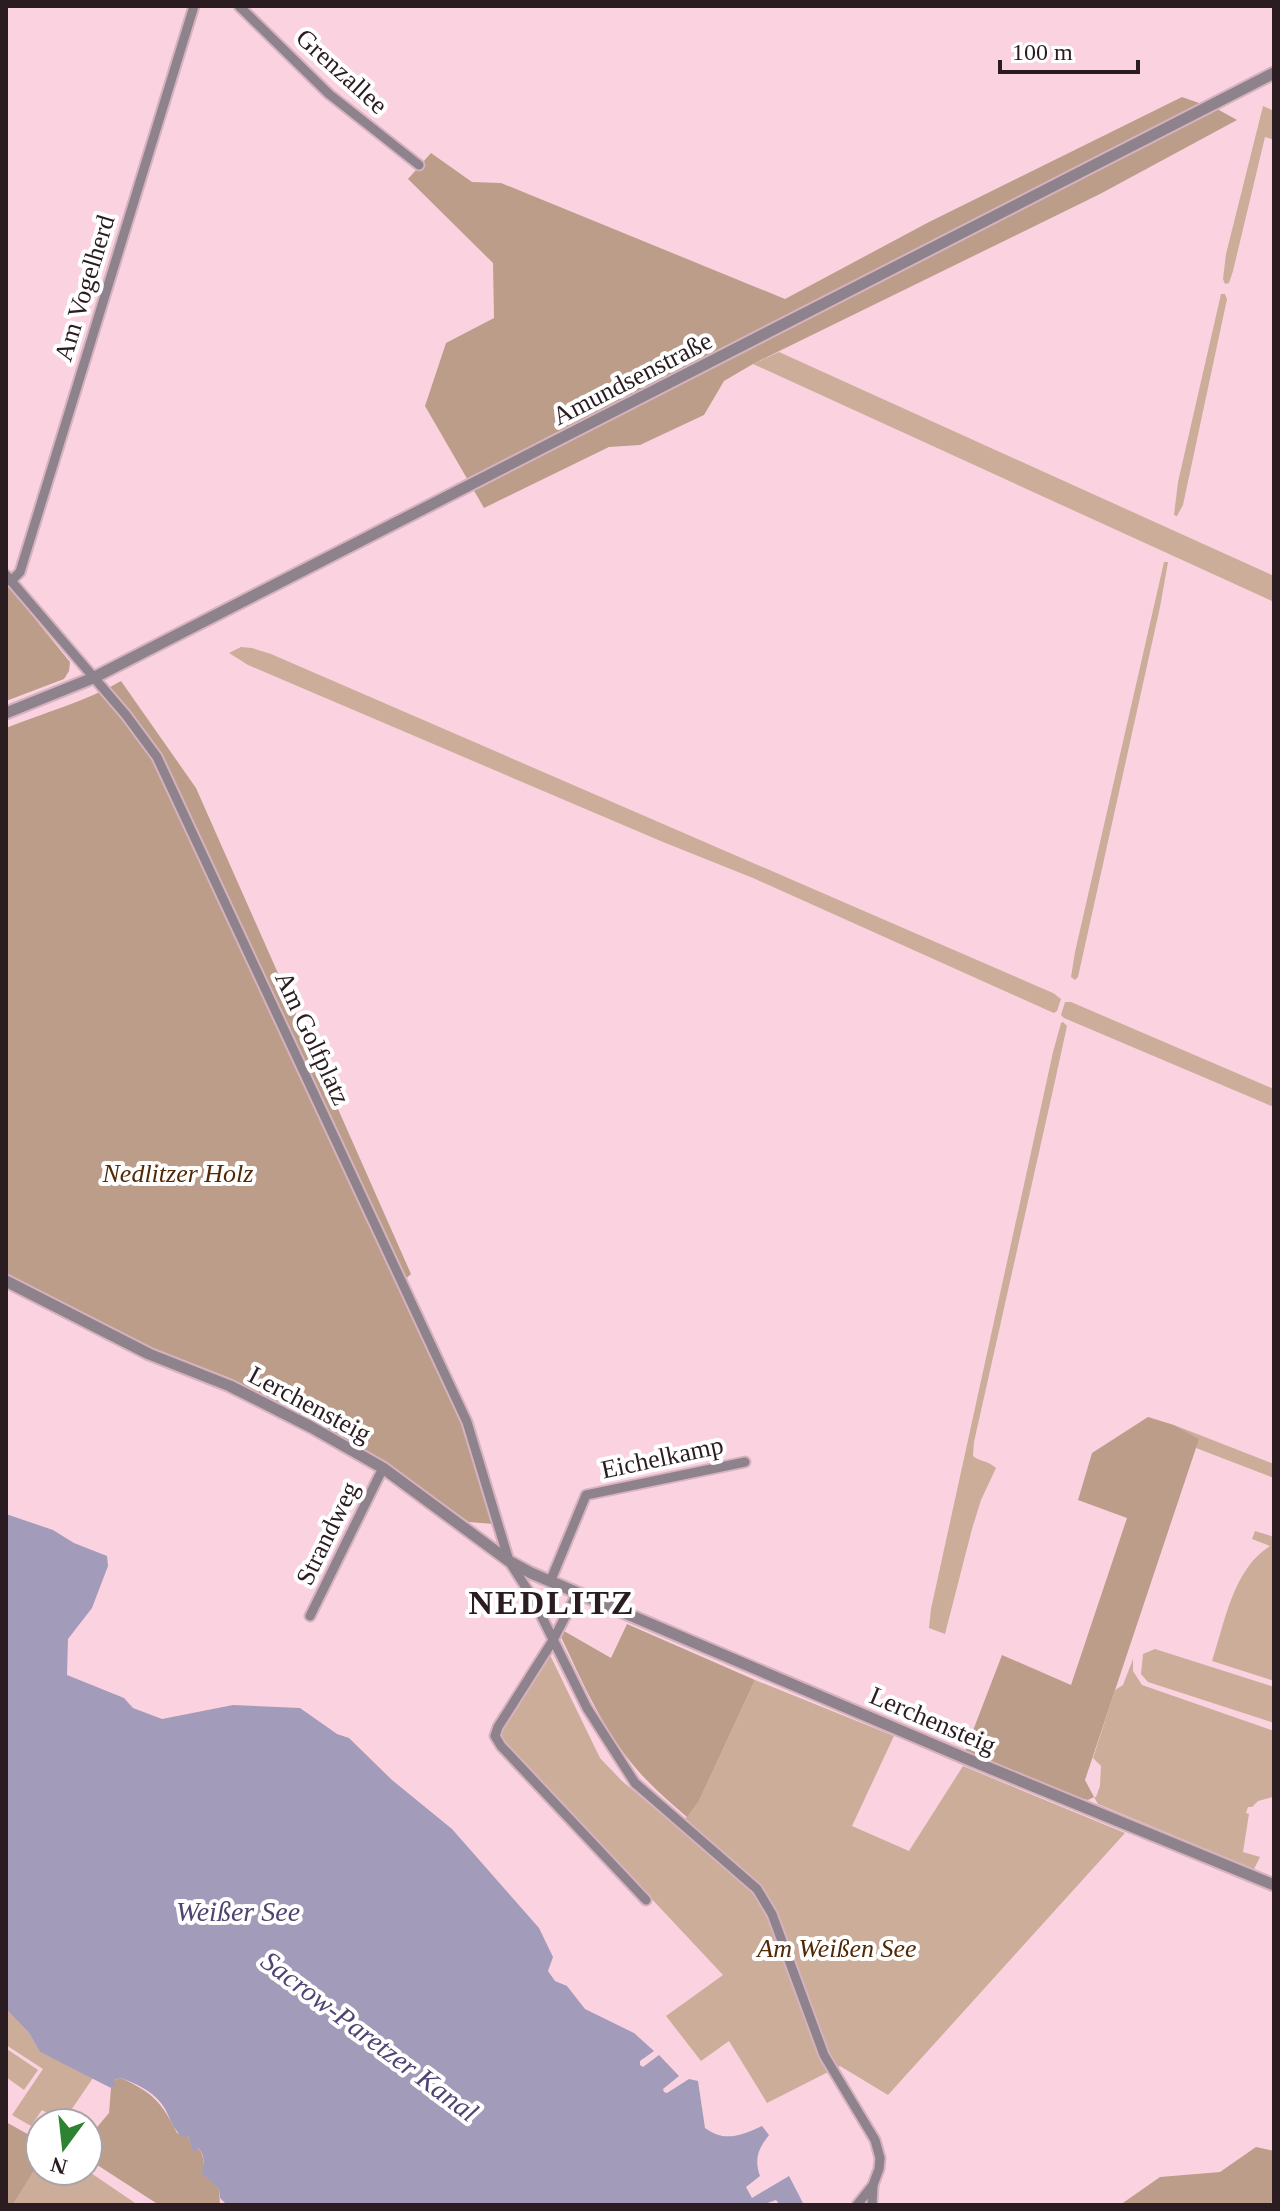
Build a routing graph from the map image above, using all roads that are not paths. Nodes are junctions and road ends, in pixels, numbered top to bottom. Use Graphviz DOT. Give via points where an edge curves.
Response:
graph roads {
  1 [pos="194,6"];
  2 [pos="239,6"];
  3 [pos="1274,73"];
  4 [pos="419,165"];
  5 [pos="9,578"];
  6 [pos="93,678"];
  7 [pos="6,713"];
  8 [pos="6,1281"];
  9 [pos="745,1462"];
  10 [pos="383,1468"];
  11 [pos="509,1561"];
  12 [pos="550,1582"];
  13 [pos="577,1594"];
  14 [pos="310,1616"];
  15 [pos="552,1642"];
  16 [pos="1274,1885"];
  17 [pos="646,1900"];
  18 [pos="873,2185"];
  19 [pos="857,2205"];
  20 [pos="872,2205"];
  1 -- 5 [label="street, Am Vogelherd" via="20,572"];
  2 -- 4 [label="street, Grenzallee" via="329,94"];
  3 -- 6 [label="street, Amundsenstraße"];
  5 -- 6 [label="street, Am Golfplatz"];
  6 -- 7 [label="street, Amundsenstraße"];
  6 -- 11 [label="street, Am Golfplatz" via="157,757 467,1422"];
  8 -- 10 [label="street, Lerchensteig" via="149,1354 230,1386"];
  9 -- 12 [label="street, Eichelkamp" via="586,1495"];
  10 -- 11 [label="street, Lerchensteig"];
  10 -- 14 [label="street, Strandweg"];
  11 -- 12 [label="street, Lerchensteig"];
  11 -- 15 [label="street, Am Golfplatz"];
  12 -- 13 [label="street, Lerchensteig"];
  13 -- 15 [label="street"];
  13 -- 16 [label="street, Lerchensteig"];
  15 -- 17 [label="street" via="495,1736"];
  15 -- 18 [label="street, Am Golfplatz" via="600,1733 635,1783 763,1899 824,2055 875,2140 880,2158"];
  18 -- 19 [label="street"];
  18 -- 20 [label="street, Am Golfplatz"];
}
